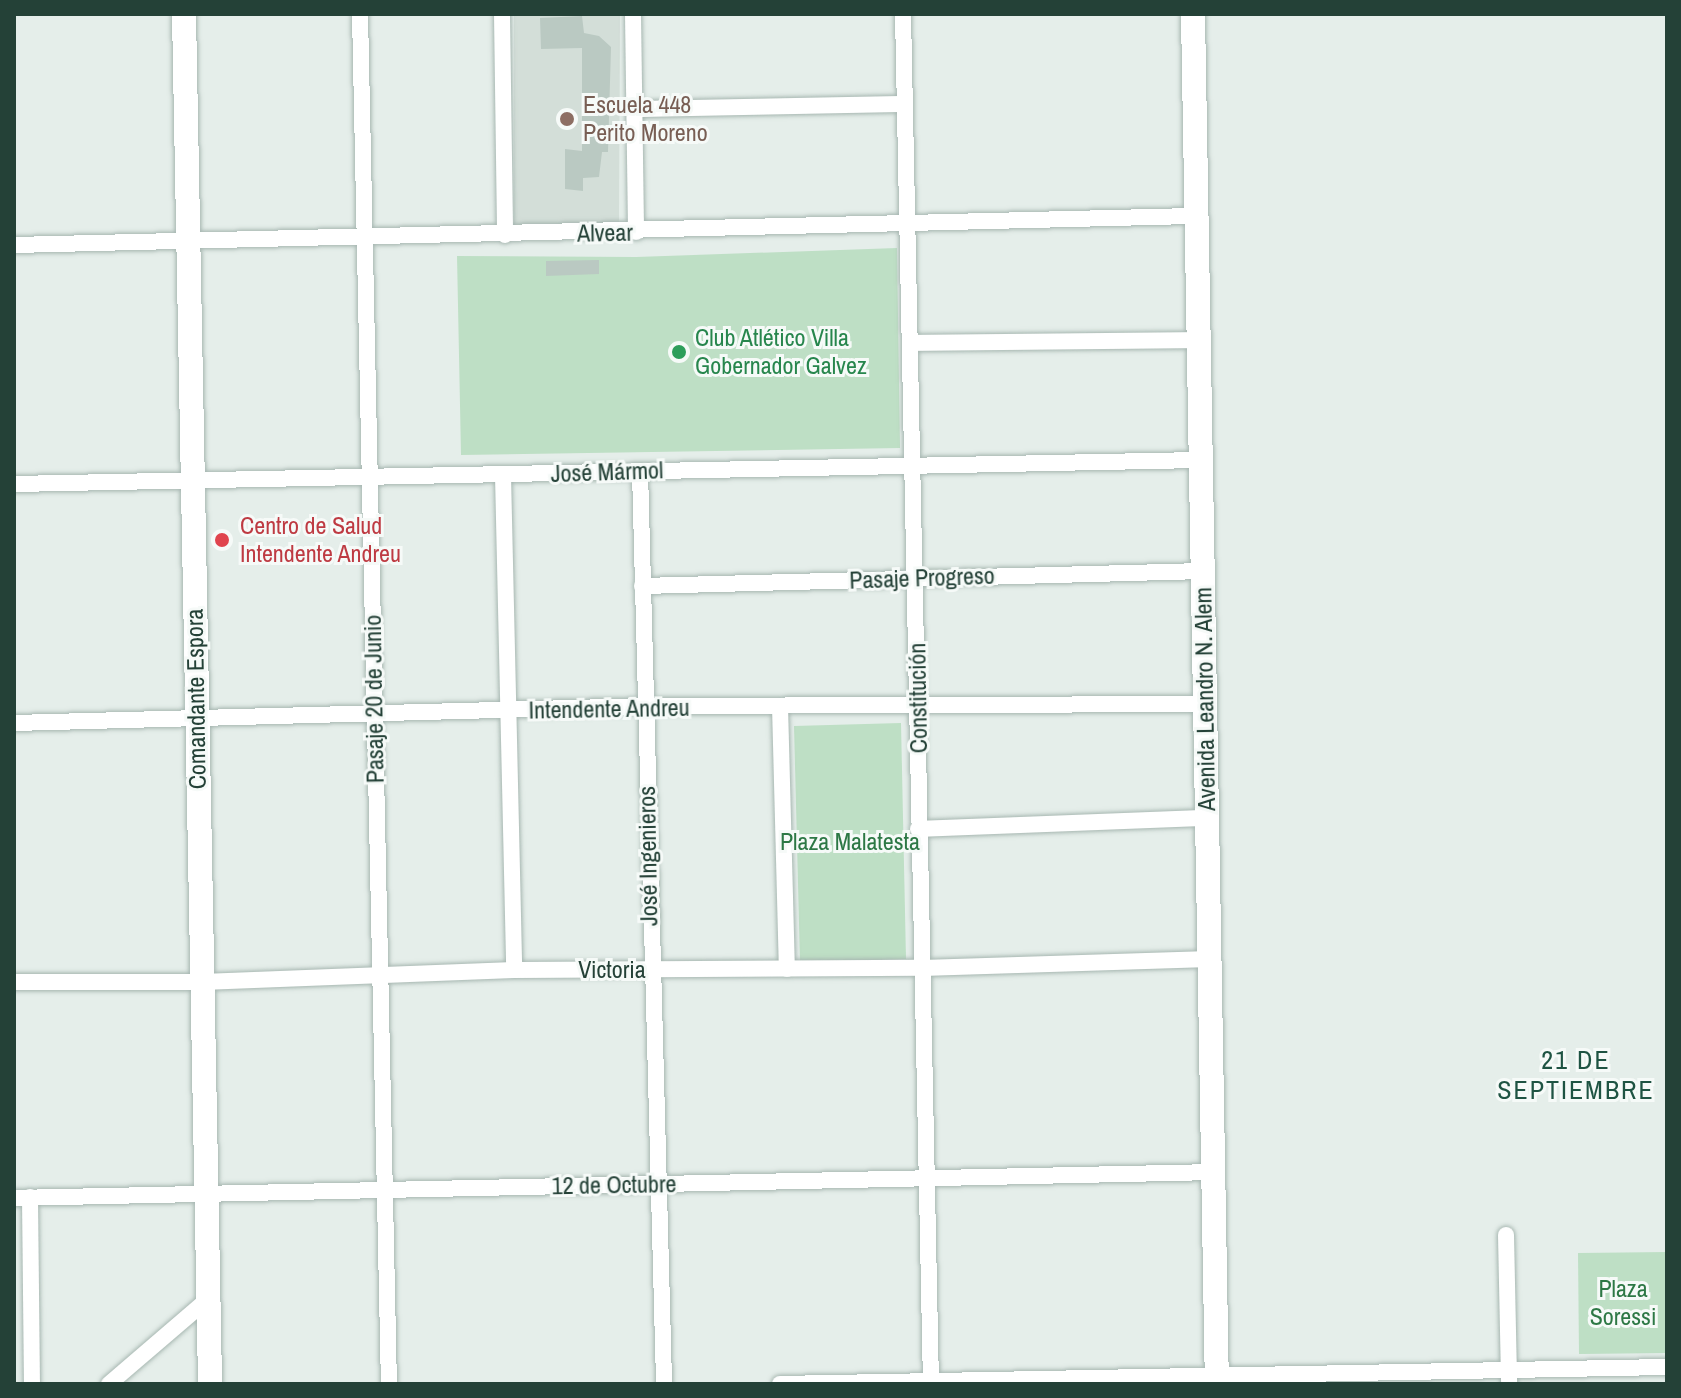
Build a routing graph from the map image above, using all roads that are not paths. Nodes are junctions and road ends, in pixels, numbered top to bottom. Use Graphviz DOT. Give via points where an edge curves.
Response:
graph roads {
  1 [pos="184,14"];
  2 [pos="360,14"];
  3 [pos="502,14"];
  4 [pos="633,14"];
  5 [pos="903,14"];
  6 [pos="1193,14"];
  7 [pos="905,104"];
  8 [pos="634,109"];
  9 [pos="1196,216"];
  10 [pos="908,224"];
  11 [pos="636,232"];
  12 [pos="505,235"];
  13 [pos="364,238"];
  14 [pos="188,241"];
  15 [pos="14,245"];
  16 [pos="1198,340"];
  17 [pos="911,343"];
  18 [pos="1200,460"];
  19 [pos="914,466"];
  20 [pos="640,471"];
  21 [pos="503,475"];
  22 [pos="369,477"];
  23 [pos="192,481"];
  24 [pos="14,484"];
  25 [pos="1202,571"];
  26 [pos="916,579"];
  27 [pos="642,586"];
  28 [pos="919,704"];
  29 [pos="1205,704"];
  30 [pos="645,706"];
  31 [pos="780,706"];
  32 [pos="509,711"];
  33 [pos="374,716"];
  34 [pos="197,718"];
  35 [pos="14,723"];
  36 [pos="1207,818"];
  37 [pos="918,829"];
  38 [pos="1210,959"];
  39 [pos="922,968"];
  40 [pos="651,969"];
  41 [pos="787,969"];
  42 [pos="514,970"];
  43 [pos="380,975"];
  44 [pos="14,982"];
  45 [pos="202,982"];
  46 [pos="1213,1172"];
  47 [pos="927,1178"];
  48 [pos="658,1184"];
  49 [pos="384,1190"];
  50 [pos="206,1193"];
  51 [pos="22,1197"];
  52 [pos="1506,1235"];
  53 [pos="208,1299"];
  54 [pos="1667,1367"];
  55 [pos="1509,1377"];
  56 [pos="1217,1380"];
  57 [pos="931,1382"];
  58 [pos="828,1383"];
  59 [pos="32,1384"];
  60 [pos="109,1384"];
  61 [pos="210,1384"];
  62 [pos="389,1384"];
  63 [pos="664,1384"];
  64 [pos="780,1384"];
  1 -- 14 [label="street, Comandante Espora"];
  2 -- 13 [label="street, Pasaje 20 de Junio"];
  3 -- 12 [label="street"];
  4 -- 8 [label="street"];
  5 -- 7 [label="street, Constitución"];
  6 -- 9 [label="street, Avenida Leandro N. Alem"];
  7 -- 8 [label="street"];
  7 -- 10 [label="street, Constitución"];
  8 -- 11 [label="street"];
  9 -- 10 [label="street, Alvear"];
  9 -- 16 [label="street, Avenida Leandro N. Alem"];
  10 -- 11 [label="street, Alvear"];
  10 -- 17 [label="street, Constitución"];
  11 -- 12 [label="street, Alvear"];
  12 -- 13 [label="street, Alvear"];
  13 -- 14 [label="street, Alvear"];
  13 -- 22 [label="street, Pasaje 20 de Junio"];
  14 -- 15 [label="street, Alvear"];
  14 -- 23 [label="street, Comandante Espora"];
  16 -- 17 [label="street"];
  16 -- 18 [label="street, Avenida Leandro N. Alem"];
  17 -- 19 [label="street, Constitución"];
  18 -- 19 [label="street, José Mármol"];
  18 -- 25 [label="street, Avenida Leandro N. Alem"];
  19 -- 20 [label="street, José Mármol"];
  19 -- 26 [label="street, Constitución"];
  20 -- 21 [label="street, José Mármol"];
  20 -- 27 [label="street, José Ingenieros"];
  21 -- 22 [label="street, José Mármol"];
  21 -- 32 [label="street"];
  22 -- 23 [label="street, José Mármol"];
  22 -- 33 [label="street, Pasaje 20 de Junio"];
  23 -- 24 [label="street, José Mármol"];
  23 -- 34 [label="street, Comandante Espora"];
  25 -- 26 [label="street, Pasaje Progreso"];
  25 -- 29 [label="street, Avenida Leandro N. Alem"];
  26 -- 27 [label="street, Pasaje Progreso"];
  26 -- 28 [label="street, Constitución"];
  27 -- 30 [label="street, José Ingenieros"];
  28 -- 29 [label="street, Intendente Andreu"];
  28 -- 31 [label="street, Intendente Andreu"];
  28 -- 37 [label="street, Constitución"];
  29 -- 36 [label="street, Avenida Leandro N. Alem"];
  30 -- 31 [label="street, Intendente Andreu"];
  30 -- 32 [label="street, Intendente Andreu"];
  30 -- 40 [label="street, José Ingenieros"];
  31 -- 41 [label="street"];
  32 -- 33 [label="street, Intendente Andreu"];
  32 -- 42 [label="street"];
  33 -- 34 [label="street, Intendente Andreu"];
  33 -- 43 [label="street, Pasaje 20 de Junio"];
  34 -- 35 [label="street, Intendente Andreu"];
  34 -- 45 [label="street, Comandante Espora"];
  36 -- 37 [label="street"];
  36 -- 38 [label="street, Avenida Leandro N. Alem"];
  37 -- 39 [label="street, Constitución"];
  38 -- 39 [label="street, Victoria"];
  38 -- 46 [label="street, Avenida Leandro N. Alem"];
  39 -- 41 [label="street, Victoria"];
  39 -- 47 [label="street, Constitución"];
  40 -- 41 [label="street, Victoria"];
  40 -- 42 [label="street, Victoria"];
  40 -- 48 [label="street, José Ingenieros"];
  42 -- 43 [label="street, Victoria"];
  43 -- 45 [label="street, Victoria"];
  43 -- 49 [label="street, Pasaje 20 de Junio"];
  44 -- 45 [label="street, Victoria"];
  45 -- 50 [label="street, Comandante Espora"];
  46 -- 47 [label="street, 12 de Octubre"];
  46 -- 56 [label="street, Avenida Leandro N. Alem"];
  47 -- 48 [label="street, 12 de Octubre"];
  47 -- 57 [label="street, Constitución"];
  48 -- 49 [label="street, 12 de Octubre"];
  48 -- 63 [label="street, José Ingenieros"];
  49 -- 50 [label="street, 12 de Octubre"];
  49 -- 62 [label="street, Pasaje 20 de Junio"];
  50 -- 51 [label="street, 12 de Octubre"];
  50 -- 53 [label="street, Comandante Espora"];
  51 -- 59 [label="street"];
  52 -- 55 [label="street"];
  53 -- 60 [label="street"];
  53 -- 61 [label="street, Comandante Espora"];
  54 -- 55 [label="street"];
  55 -- 56 [label="street"];
  56 -- 57 [label="street"];
  57 -- 58 [label="street"];
  58 -- 64 [label="street"];
}
